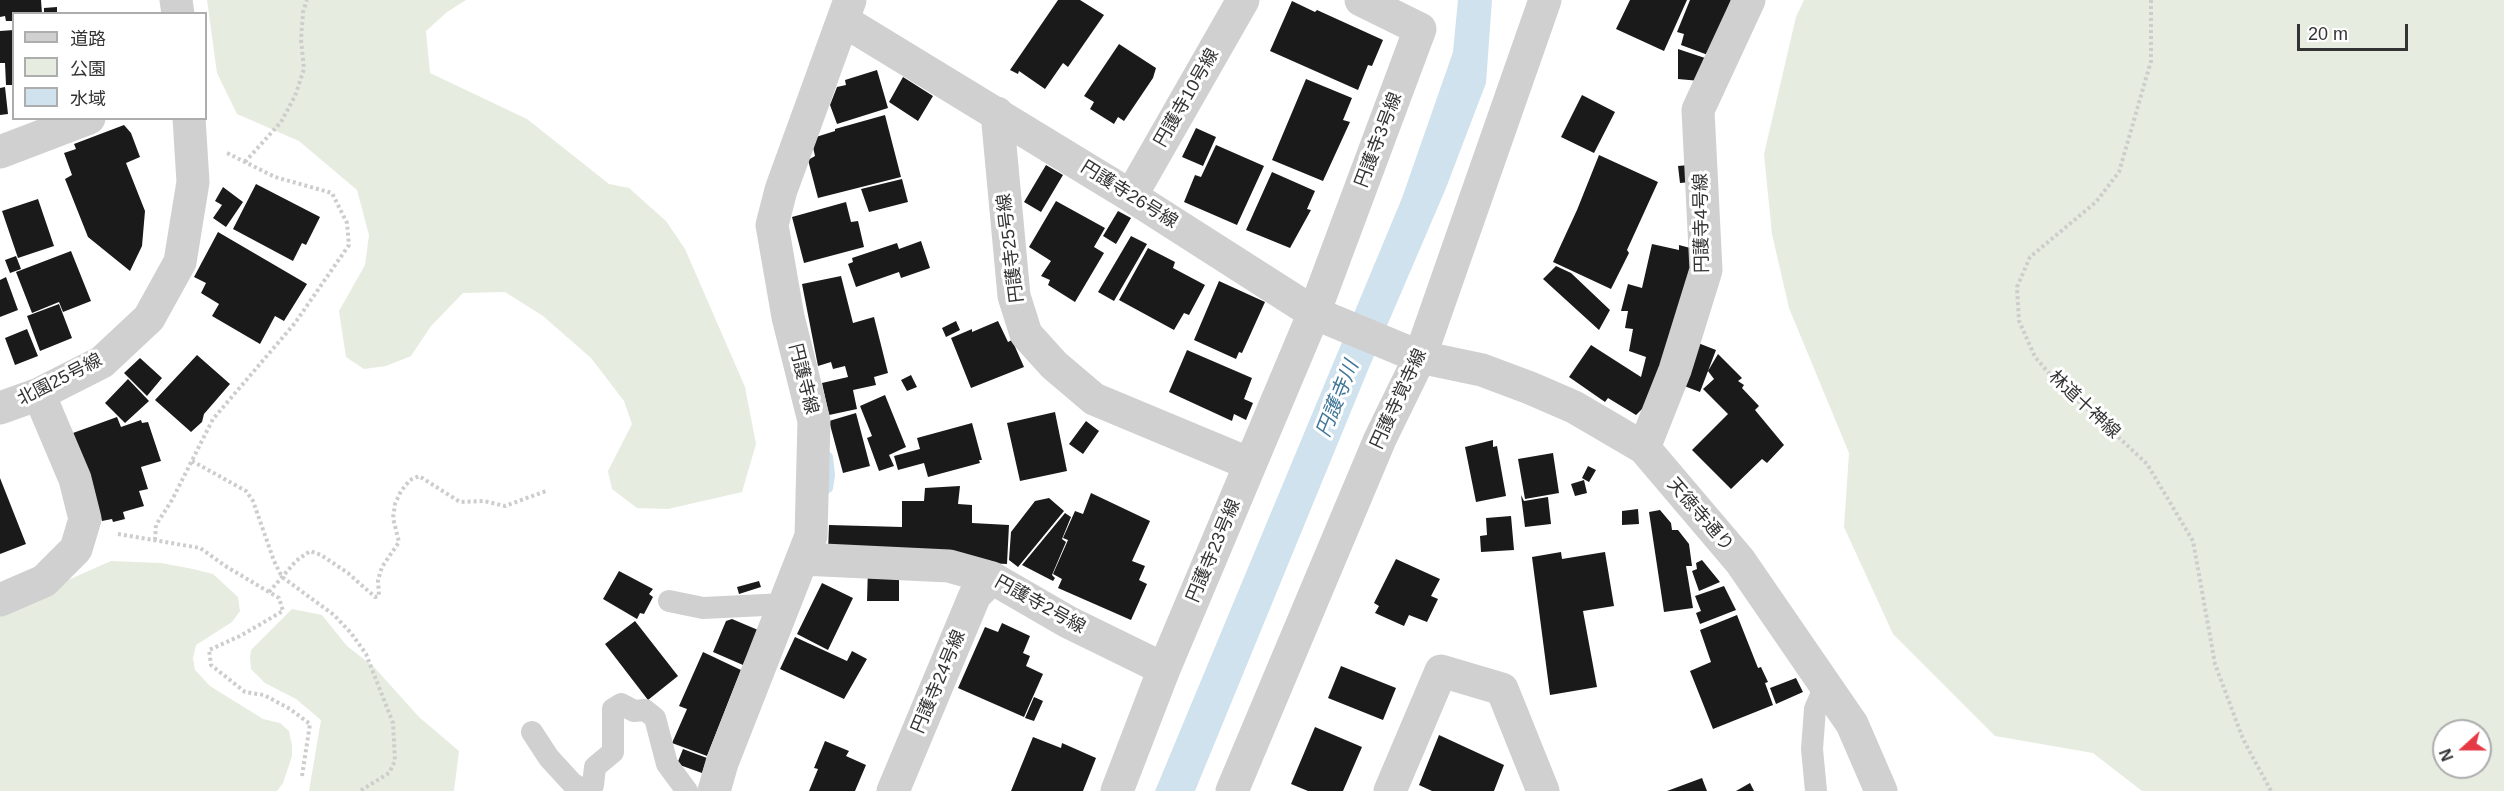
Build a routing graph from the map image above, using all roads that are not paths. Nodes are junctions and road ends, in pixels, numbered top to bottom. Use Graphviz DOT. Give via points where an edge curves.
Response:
graph roads {
  1 [pos="1243,0"];
  2 [pos="1361,0"];
  3 [pos="1545,0"];
  4 [pos="1749,0"];
  5 [pos="847,11"];
  6 [pos="997,113"];
  7 [pos="84,120"];
  8 [pos="190,129"];
  9 [pos="0,152"];
  10 [pos="1131,196"];
  11 [pos="1327,318"];
  12 [pos="1407,351"];
  13 [pos="39,394"];
  14 [pos="0,408"];
  15 [pos="1644,448"];
  16 [pos="1250,464"];
  17 [pos="802,559"];
  18 [pos="992,578"];
  19 [pos="0,600"];
  20 [pos="669,601"];
  21 [pos="785,604"];
  22 [pos="1164,669"];
  23 [pos="1825,686"];
  24 [pos="532,732"];
  25 [pos="557,767"];
  26 [pos="559,791"];
  27 [pos="586,791"];
  28 [pos="687,791"];
  29 [pos="714,791"];
  30 [pos="893,791"];
  31 [pos="1117,791"];
  32 [pos="1232,791"];
  33 [pos="1390,791"];
  34 [pos="1543,791"];
  35 [pos="1816,791"];
  36 [pos="1881,791"];
  1 -- 10 [label="street, 円護寺10号線"];
  2 -- 11 [label="street, 円護寺3号線" via="1420,29"];
  3 -- 12 [label="street, 円護寺覚寺線"];
  4 -- 15 [label="street, 円護寺4号線" via="1698,110 1706,270 1675,370"];
  5 -- 6 [label="street, 円護寺26号線"];
  5 -- 17 [label="street, 円護寺線" via="781,190 772,225 788,318 814,421 811,536"];
  6 -- 10 [label="street, 円護寺26号線"];
  6 -- 16 [label="street, 円護寺25号線" via="1014,296 1026,334 1054,365 1094,399"];
  7 -- 9 [label="street"];
  8 -- 13 [label="street, 北園25号線" via="194,182 180,262 149,318 102,362"];
  10 -- 11 [label="street, 円護寺26号線"];
  11 -- 12 [label="street, 円護寺26号線"];
  11 -- 16 [label="street, 円護寺23号線"];
  12 -- 15 [label="street, 天徳寺通り" via="1482,370 1530,388 1574,407"];
  12 -- 32 [label="street, 円護寺覚寺線" via="1376,449"];
  13 -- 14 [label="street, 北園25号線"];
  13 -- 19 [label="street" via="75,479 85,519 76,549 44,581"];
  15 -- 23 [label="street, 天徳寺通り" via="1740,561"];
  16 -- 22 [label="street, 円護寺23号線"];
  17 -- 18 [label="street, 円護寺2号線" via="949,566"];
  17 -- 21 [label="street, 円護寺線"];
  18 -- 22 [label="street, 円護寺2号線"];
  18 -- 30 [label="street, 円護寺24号線" via="975,595"];
  20 -- 21 [label="lane" via="703,608"];
  21 -- 29 [label="street, 円護寺線"];
  22 -- 31 [label="street, 円護寺23号線"];
  23 -- 35 [label="lane" via="1815,709 1812,749"];
  23 -- 36 [label="street, 天徳寺通り" via="1852,724"];
  24 -- 25 [label="lane"];
  25 -- 26 [label="lane" via="554,782"];
  25 -- 27 [label="lane"];
  27 -- 28 [label="lane" via="593,785 595,767 613,752 613,709 621,704 634,711 645,710 655,718 667,764"];
  33 -- 34 [label="street" via="1441,671 1502,689"];
}
